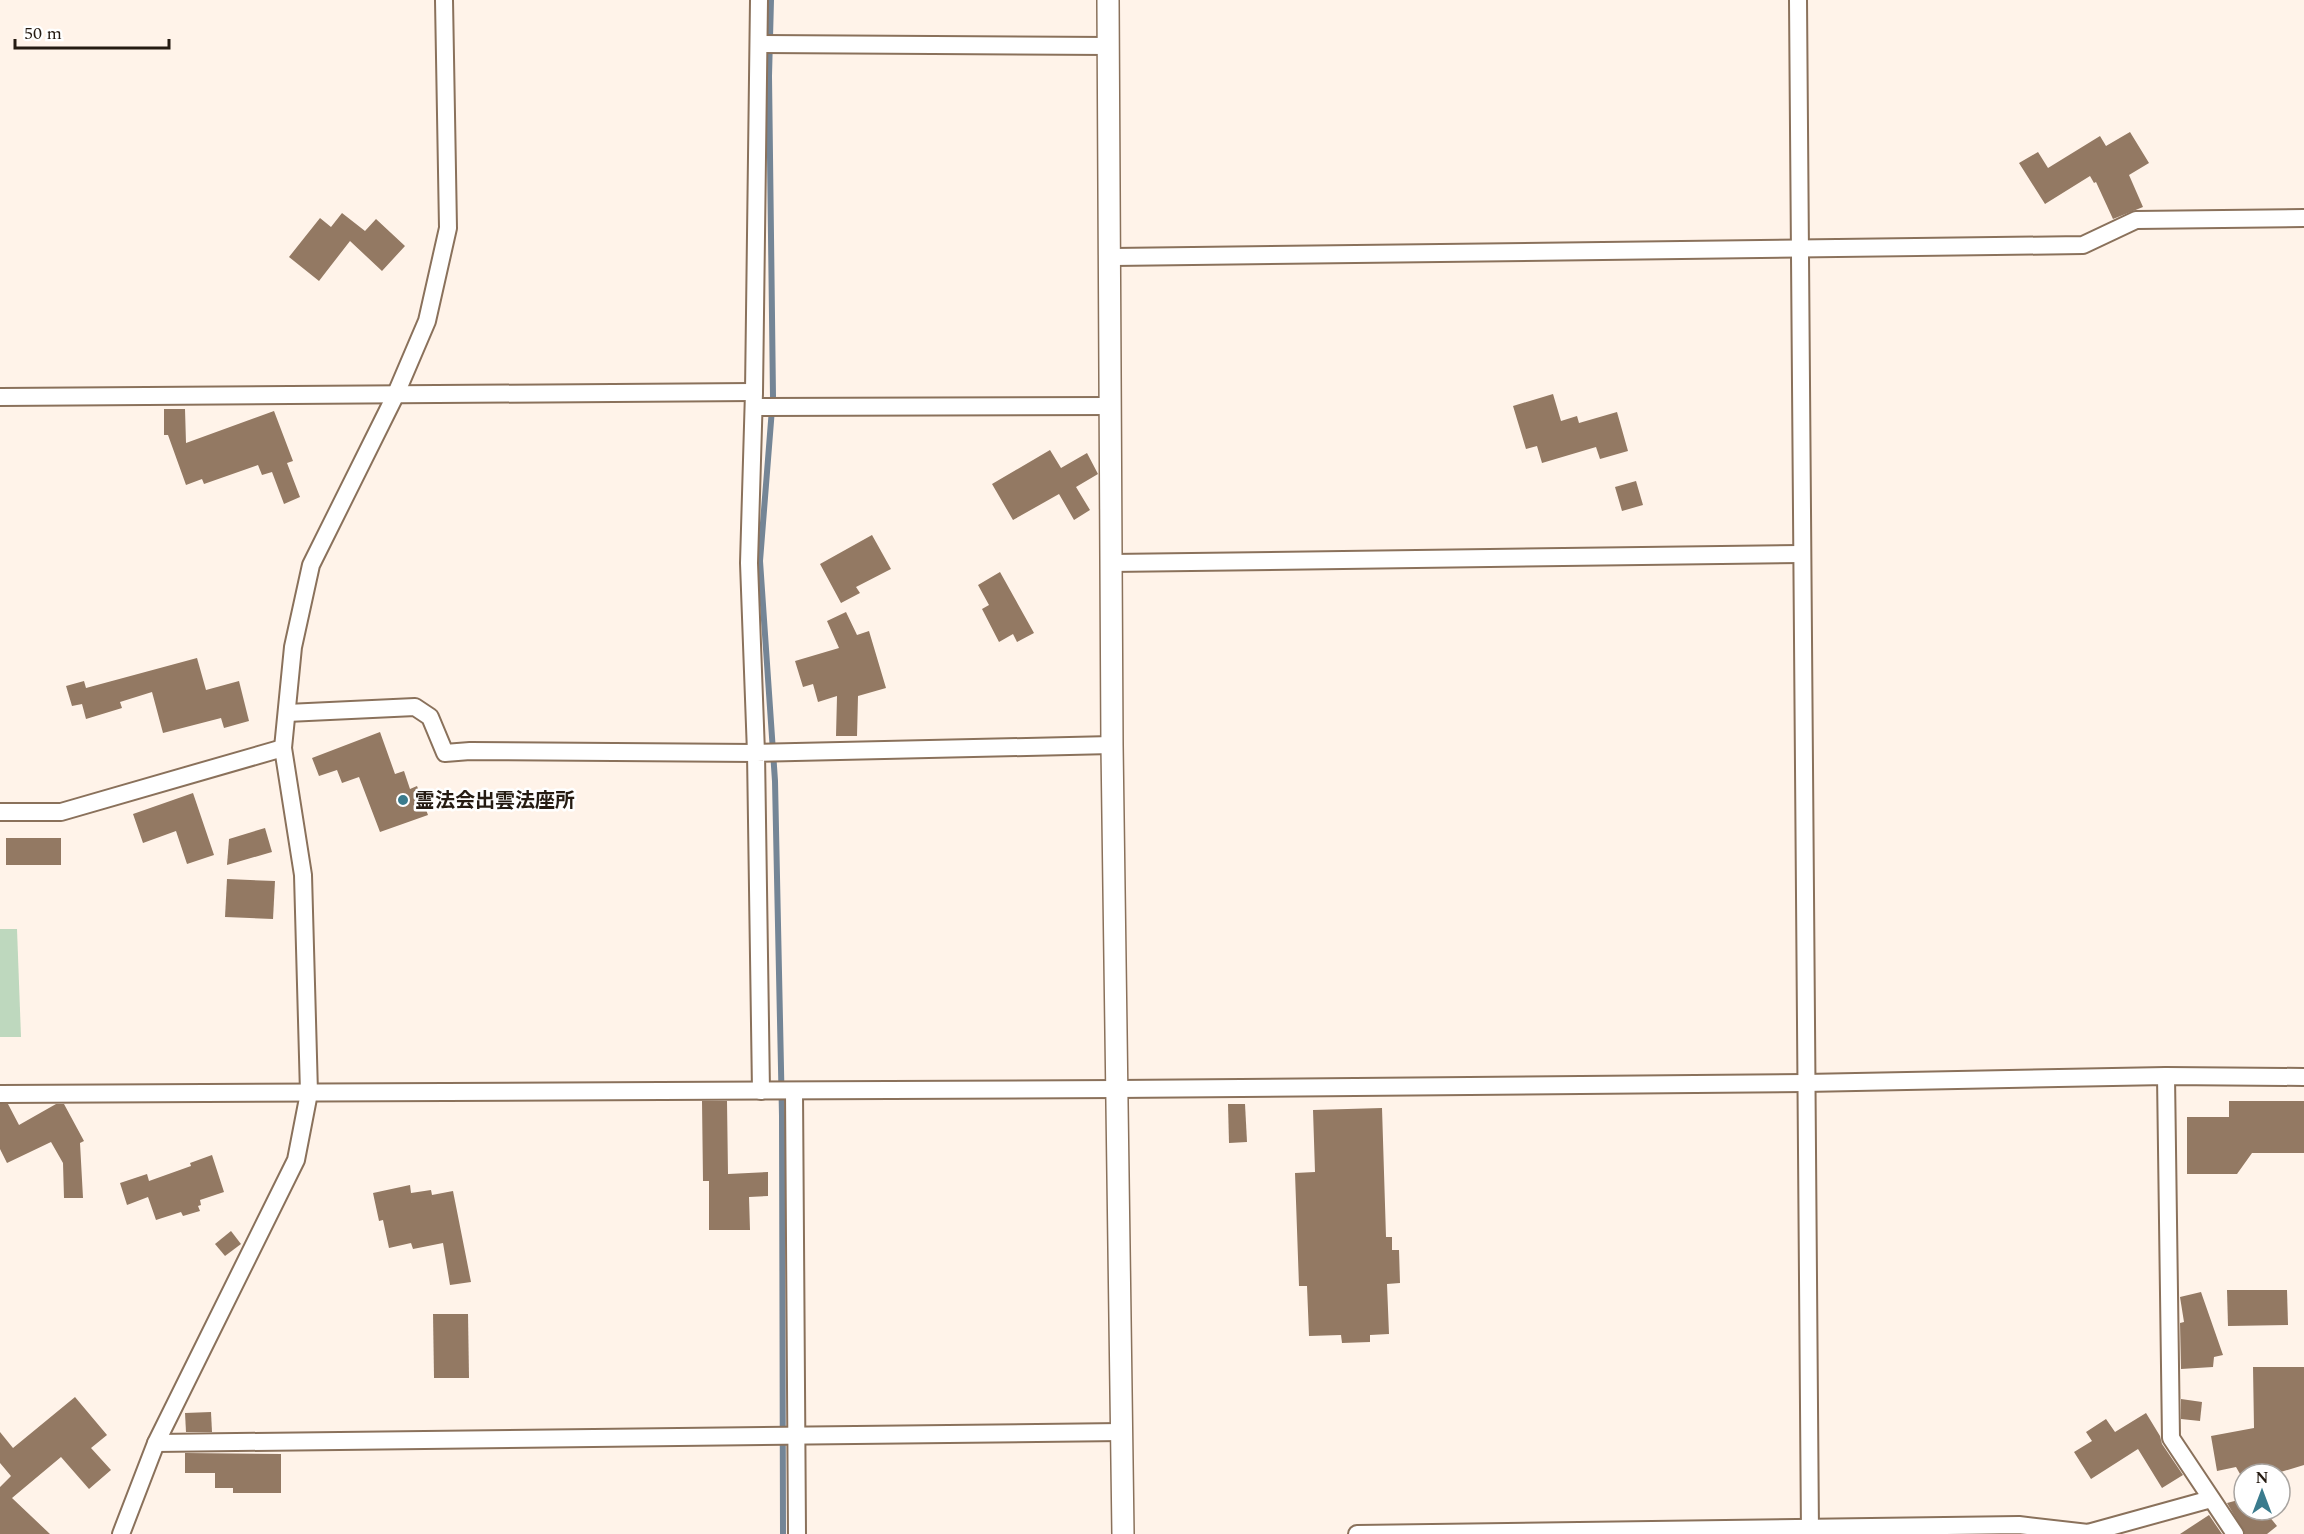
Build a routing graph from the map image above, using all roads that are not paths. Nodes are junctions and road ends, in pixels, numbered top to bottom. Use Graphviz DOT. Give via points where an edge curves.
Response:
graph roads {
  1 [pos="444,0"];
  2 [pos="759,0"];
  3 [pos="1108,0"];
  4 [pos="1798,0"];
  5 [pos="759,44"];
  6 [pos="1109,46"];
  7 [pos="2304,218"];
  8 [pos="1801,249"];
  9 [pos="1110,252"];
  10 [pos="395,396"];
  11 [pos="0,397"];
  12 [pos="754,400"];
  13 [pos="1111,406"];
  14 [pos="1801,554"];
  15 [pos="1111,563"];
  16 [pos="287,713"];
  17 [pos="1112,745"];
  18 [pos="283,748"];
  19 [pos="756,753"];
  20 [pos="0,812"];
  21 [pos="2166,1076"];
  22 [pos="2304,1077"];
  23 [pos="1805,1083"];
  24 [pos="1117,1089"];
  25 [pos="794,1090"];
  26 [pos="761,1091"];
  27 [pos="309,1093"];
  28 [pos="0,1094"];
  29 [pos="1122,1432"];
  30 [pos="797,1437"];
  31 [pos="156,1443"];
  32 [pos="2211,1499"];
  33 [pos="1810,1531"];
  34 [pos="121,1534"];
  35 [pos="797,1534"];
  36 [pos="1123,1534"];
  37 [pos="1358,1534"];
  38 [pos="2235,1534"];
  1 -- 10 [label="street" via="448,228 427,321"];
  2 -- 5 [label="street"];
  3 -- 6 [label="street"];
  4 -- 8 [label="street"];
  5 -- 6 [label="street"];
  5 -- 12 [label="street"];
  6 -- 9 [label="street"];
  7 -- 8 [label="street" via="2136,220 2083,245"];
  8 -- 9 [label="street" via="1114,257"];
  8 -- 14 [label="street"];
  9 -- 13 [label="street"];
  10 -- 11 [label="street"];
  10 -- 12 [label="street"];
  10 -- 16 [label="street" via="311,565 293,647"];
  12 -- 13 [label="street"];
  12 -- 19 [label="street" via="749,563"];
  13 -- 15 [label="street"];
  14 -- 15 [label="street"];
  14 -- 23 [label="street"];
  15 -- 17 [label="street"];
  16 -- 18 [label="street"];
  16 -- 19 [label="street" via="415,707 430,717 446,753"];
  17 -- 19 [label="street"];
  17 -- 24 [label="street"];
  18 -- 20 [label="street" via="61,812"];
  18 -- 27 [label="street" via="303,875"];
  19 -- 26 [label="street"];
  21 -- 22 [label="street"];
  21 -- 23 [label="street"];
  21 -- 32 [label="street" via="2171,1438"];
  23 -- 24 [label="street"];
  23 -- 33 [label="street"];
  24 -- 25 [label="street"];
  24 -- 29 [label="street"];
  25 -- 26 [label="street"];
  25 -- 30 [label="street"];
  26 -- 27 [label="street"];
  27 -- 28 [label="street"];
  27 -- 31 [label="street" via="296,1160"];
  29 -- 30 [label="street"];
  29 -- 36 [label="street"];
  30 -- 31 [label="street"];
  30 -- 35 [label="street"];
  31 -- 34 [label="street"];
  32 -- 33 [label="street" via="2088,1533 2019,1525"];
  32 -- 38 [label="street"];
  33 -- 37 [label="street"];
}
